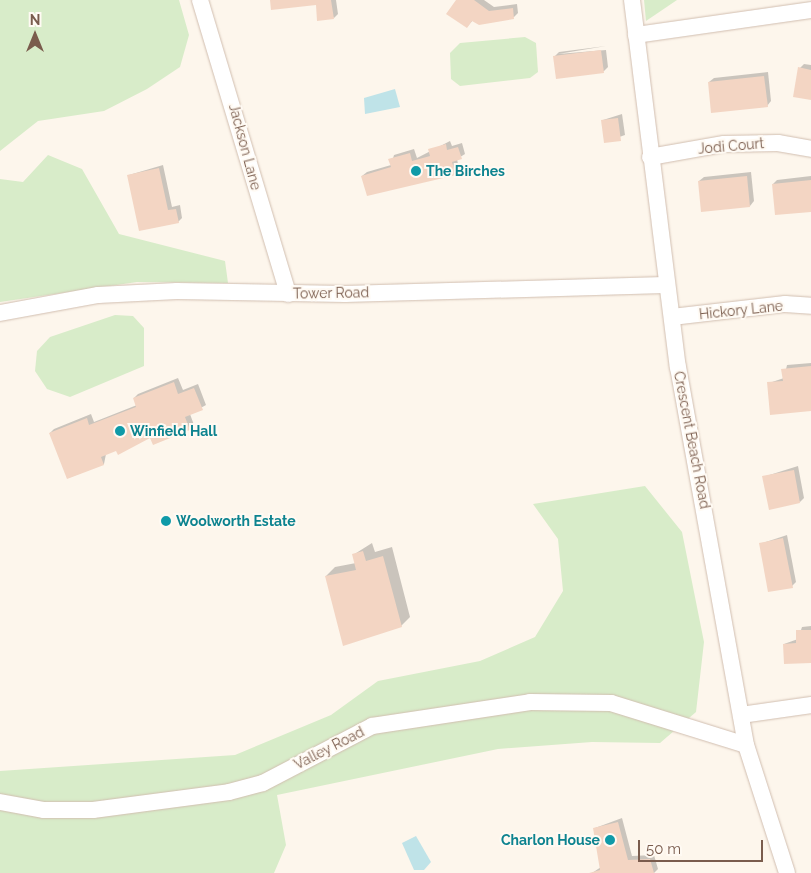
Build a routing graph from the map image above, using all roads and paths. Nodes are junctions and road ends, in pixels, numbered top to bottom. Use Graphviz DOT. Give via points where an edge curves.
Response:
graph roads {
  1 [pos="200,0"];
  2 [pos="632,0"];
  3 [pos="811,10"];
  4 [pos="636,35"];
  5 [pos="811,150"];
  6 [pos="650,157"];
  7 [pos="665,285"];
  8 [pos="288,294"];
  9 [pos="811,306"];
  10 [pos="0,313"];
  11 [pos="672,317"];
  12 [pos="811,705"];
  13 [pos="742,715"];
  14 [pos="746,745"];
  15 [pos="0,802"];
  16 [pos="787,873"];
  1 -- 8 [label="street, Jackson Lane"];
  2 -- 4 [label="street, Crescent Beach Road"];
  3 -- 4 [label="street"];
  4 -- 6 [label="street, Crescent Beach Road"];
  5 -- 6 [label="street, Jodi Court" via="778,143 724,144"];
  6 -- 7 [label="street, Crescent Beach Road"];
  7 -- 8 [label="street, Tower Road"];
  7 -- 11 [label="street, Crescent Beach Road"];
  8 -- 10 [label="street, Tower Road" via="176,291 98,295"];
  9 -- 11 [label="street, Hickory Lane"];
  11 -- 13 [label="street, Crescent Beach Road"];
  12 -- 13 [label="street"];
  13 -- 14 [label="street, Crescent Beach Road"];
  14 -- 15 [label="street, Valley Road" via="610,703 530,702 372,726 262,782 229,792 93,810 44,810"];
  14 -- 16 [label="street, Crescent Beach Road"];
}
